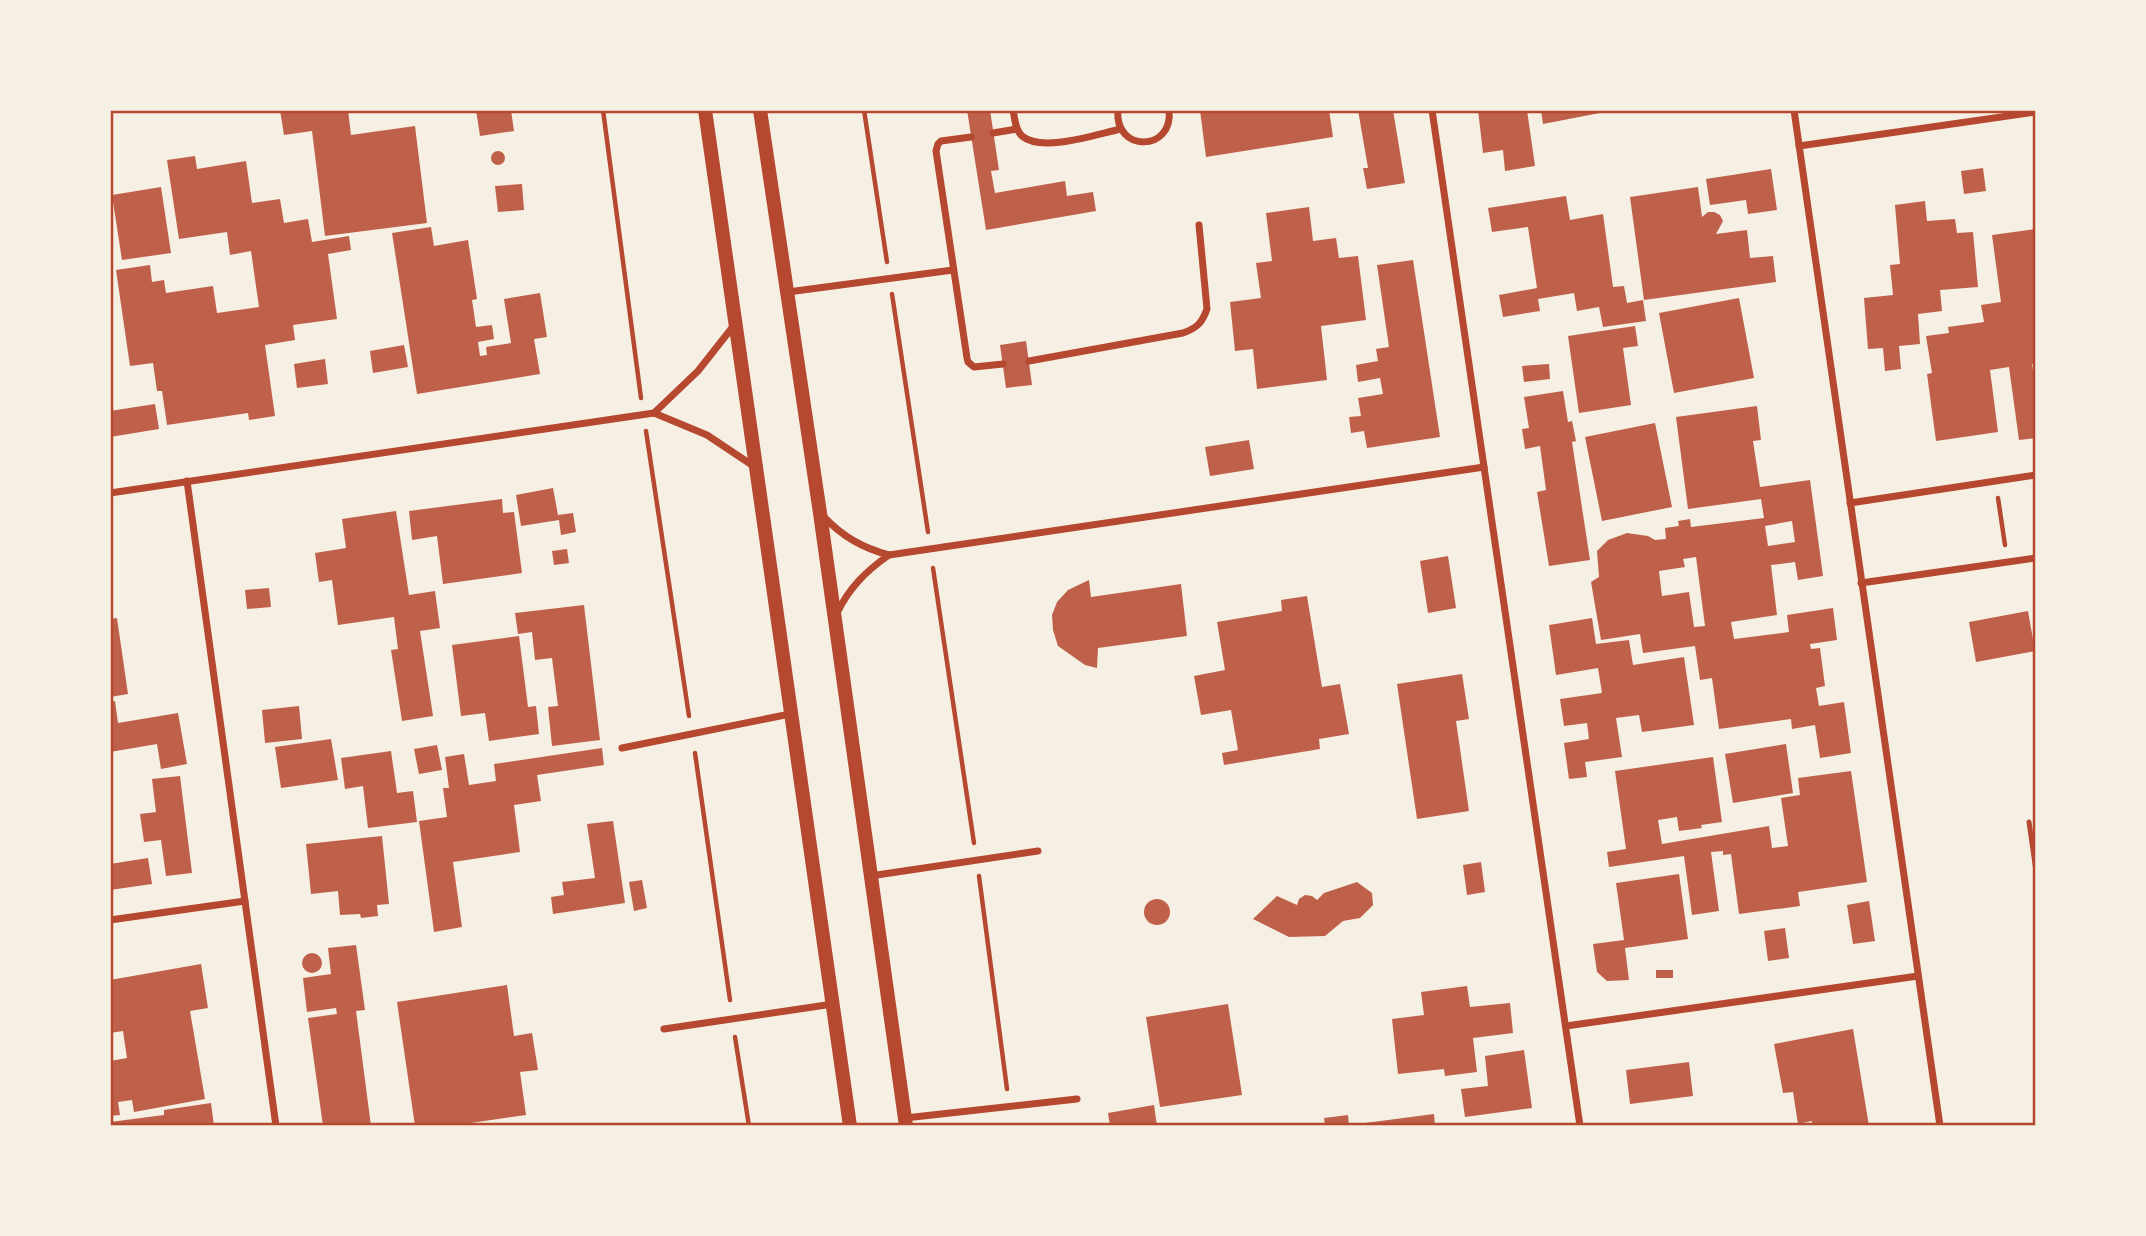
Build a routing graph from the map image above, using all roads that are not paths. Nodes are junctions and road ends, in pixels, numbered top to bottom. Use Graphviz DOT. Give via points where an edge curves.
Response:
graph roads {
  1 [pos="705,110"];
  2 [pos="760,110"];
  3 [pos="1013,110"];
  4 [pos="1118,110"];
  5 [pos="1169,110"];
  6 [pos="1432,110"];
  7 [pos="1794,110"];
  8 [pos="2036,112"];
  9 [pos="1121,129"];
  10 [pos="1017,130"];
  11 [pos="993,133"];
  12 [pos="971,137"];
  13 [pos="1799,146"];
  14 [pos="1199,225"];
  15 [pos="953,270"];
  16 [pos="787,292"];
  17 [pos="735,323"];
  18 [pos="1028,361"];
  19 [pos="1003,364"];
  20 [pos="654,413"];
  21 [pos="755,467"];
  22 [pos="1484,467"];
  23 [pos="2036,475"];
  24 [pos="187,481"];
  25 [pos="110,493"];
  26 [pos="1850,503"];
  27 [pos="820,513"];
  28 [pos="889,555"];
  29 [pos="2036,558"];
  30 [pos="1861,583"];
  31 [pos="835,618"];
  32 [pos="790,714"];
  33 [pos="622,748"];
  34 [pos="2029,822"];
  35 [pos="1038,851"];
  36 [pos="2036,871"];
  37 [pos="869,876"];
  38 [pos="245,901"];
  39 [pos="110,920"];
  40 [pos="1918,976"];
  41 [pos="833,1004"];
  42 [pos="1566,1026"];
  43 [pos="664,1029"];
  44 [pos="1077,1099"];
  45 [pos="905,1122"];
  46 [pos="276,1126"];
  47 [pos="850,1126"];
  48 [pos="1580,1126"];
  49 [pos="1940,1126"];
  1 -- 17 [label="main road"];
  2 -- 16 [label="main road"];
  3 -- 10 [label="street"];
  4 -- 9 [label="street"];
  5 -- 9 [label="street" via="1169,123 1156,139 1137,142"];
  6 -- 22 [label="street"];
  7 -- 13 [label="street"];
  8 -- 13 [label="street"];
  9 -- 10 [label="street" via="1047,144 1023,137"];
  10 -- 11 [label="street"];
  12 -- 15 [label="street" via="941,141 936,147"];
  13 -- 26 [label="street"];
  14 -- 18 [label="street" via="1207,309 1194,329"];
  15 -- 16 [label="street"];
  15 -- 19 [label="street" via="968,362 979,368"];
  16 -- 27 [label="main road"];
  17 -- 20 [label="street" via="698,371"];
  17 -- 21 [label="main road"];
  20 -- 21 [label="street" via="707,435"];
  20 -- 24 [label="street"];
  21 -- 32 [label="main road"];
  22 -- 28 [label="street"];
  22 -- 42 [label="street"];
  23 -- 26 [label="street"];
  24 -- 25 [label="street"];
  24 -- 38 [label="street"];
  26 -- 30 [label="street"];
  27 -- 28 [label="street" via="851,540"];
  27 -- 31 [label="main road"];
  28 -- 31 [label="street" via="856,582"];
  29 -- 30 [label="street"];
  30 -- 40 [label="street"];
  31 -- 37 [label="main road"];
  32 -- 33 [label="street"];
  32 -- 41 [label="main road"];
  34 -- 36 [label="lane"];
  35 -- 37 [label="street"];
  37 -- 45 [label="main road"];
  38 -- 39 [label="street"];
  38 -- 46 [label="street"];
  40 -- 42 [label="street"];
  40 -- 49 [label="street"];
  41 -- 43 [label="street"];
  41 -- 47 [label="main road"];
  42 -- 48 [label="street"];
  44 -- 45 [label="street"];
}
